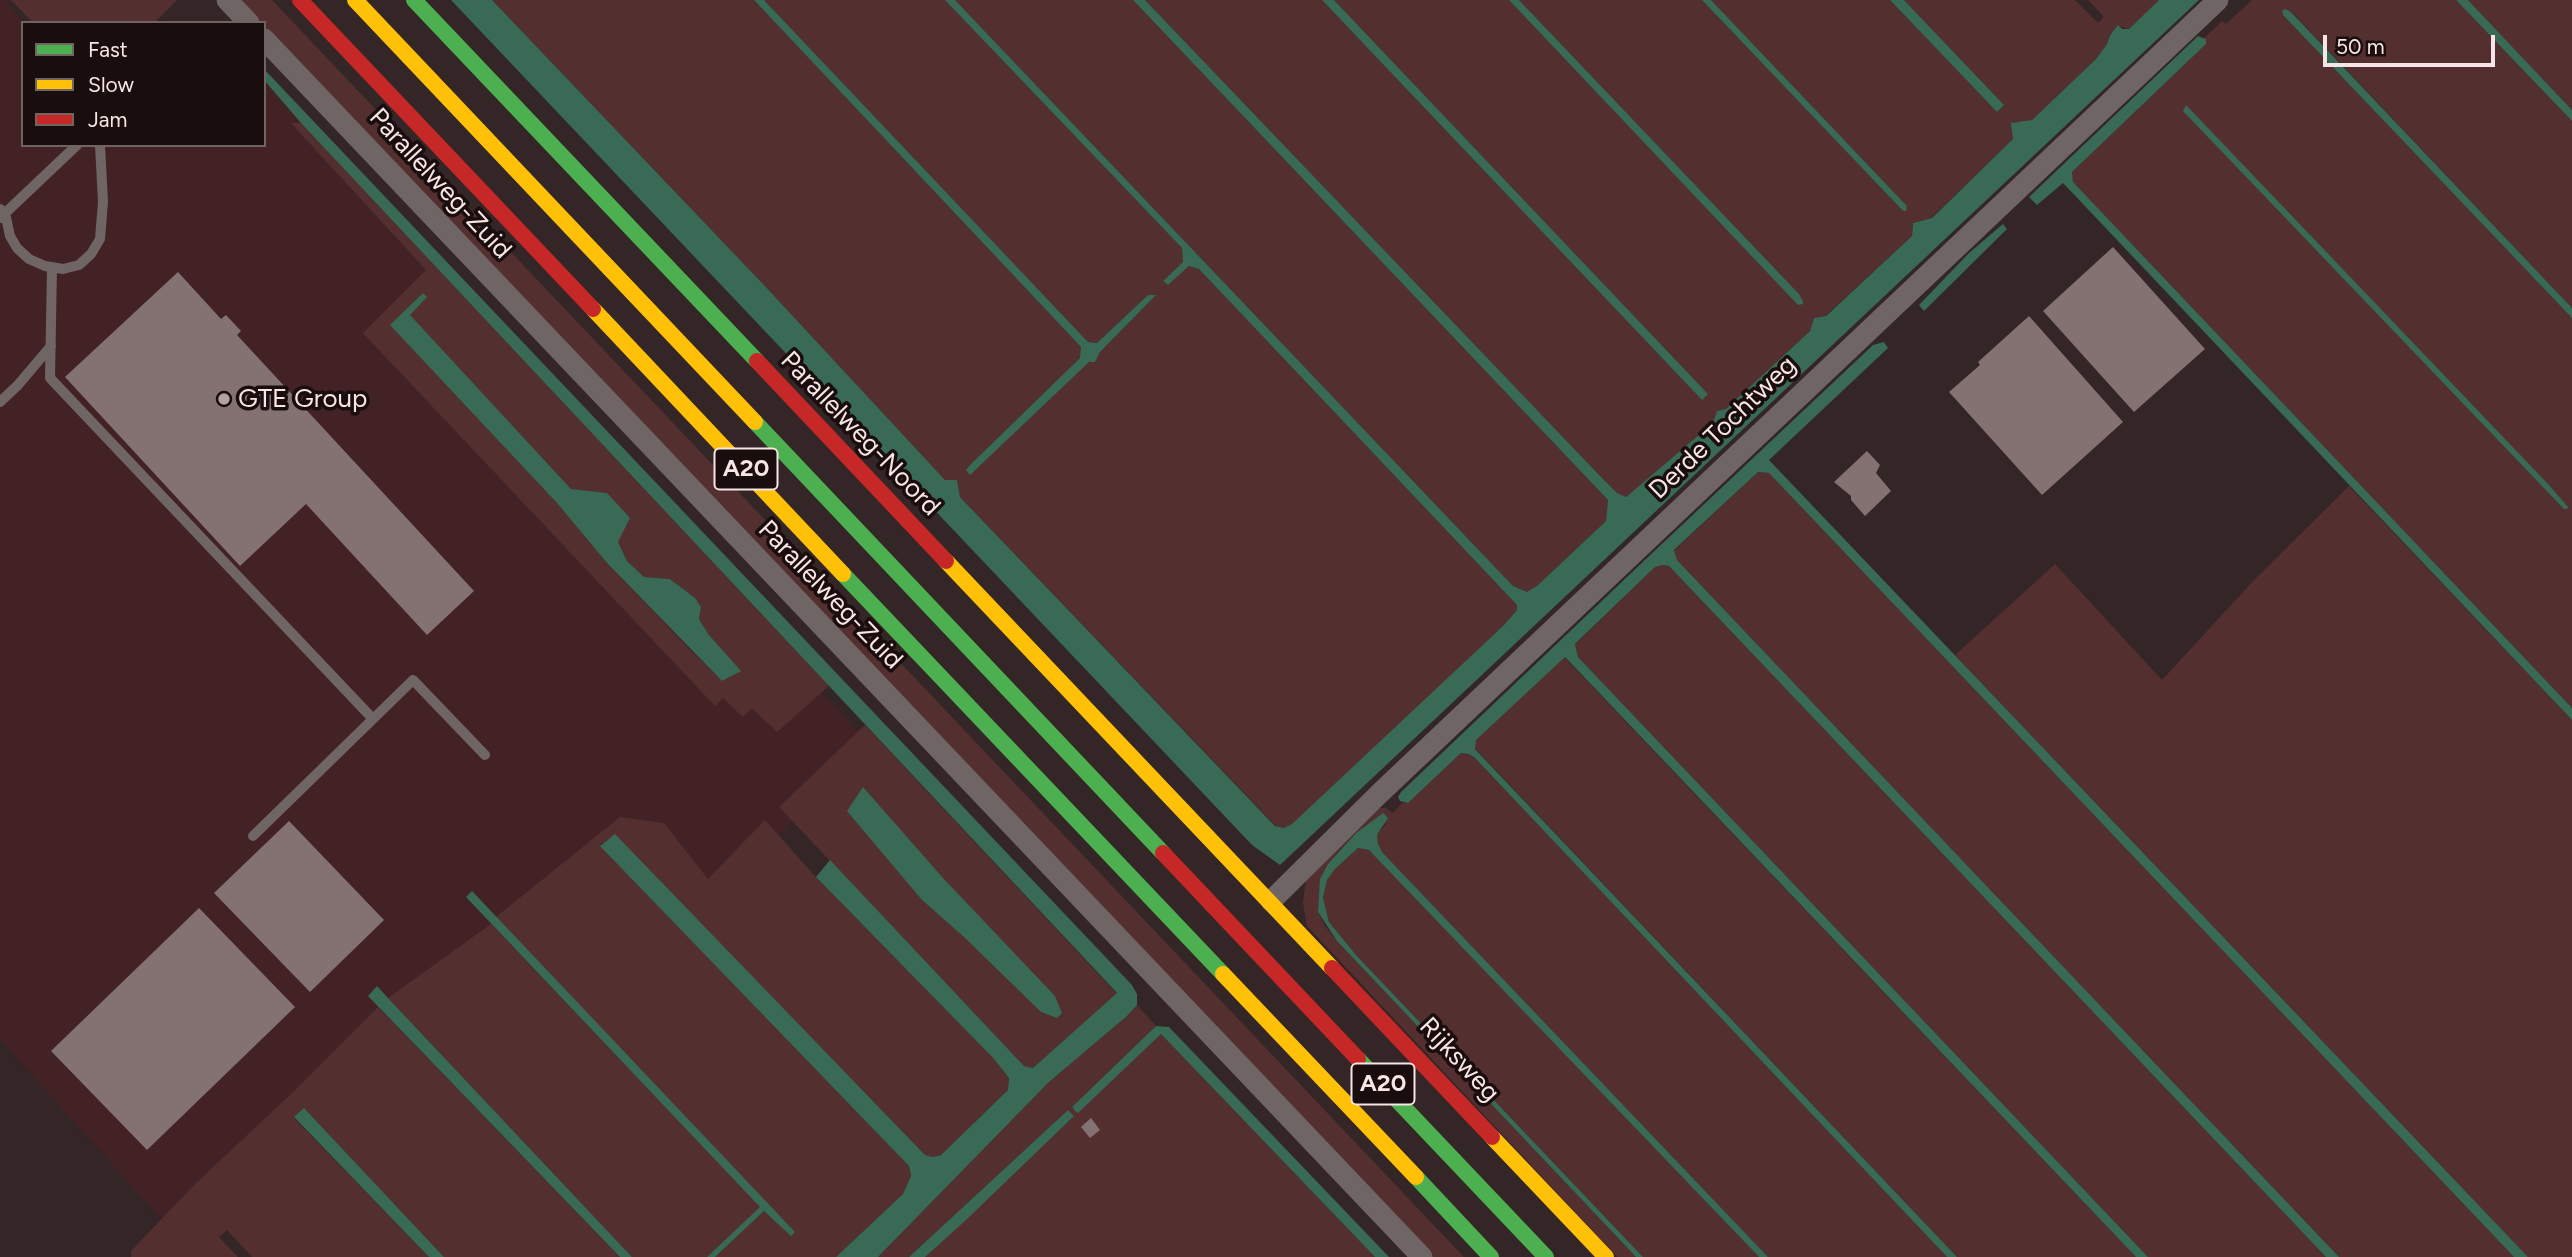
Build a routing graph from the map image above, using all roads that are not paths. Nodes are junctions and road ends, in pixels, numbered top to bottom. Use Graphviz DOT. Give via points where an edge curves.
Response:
graph roads {
  1 [pos="227,0"];
  2 [pos="300,0"];
  3 [pos="355,0"];
  4 [pos="414,0"];
  5 [pos="2218,0"];
  6 [pos="246,21"];
  7 [pos="266,41"];
  8 [pos="75,147"];
  9 [pos="100,147"];
  10 [pos="2,213"];
  11 [pos="52,267"];
  12 [pos="51,346"];
  13 [pos="0,402"];
  14 [pos="373,719"];
  15 [pos="485,755"];
  16 [pos="253,836"];
  17 [pos="1271,901"];
  18 [pos="1422,1257"];
  19 [pos="1491,1257"];
  20 [pos="1546,1257"];
  21 [pos="1606,1257"];
  1 -- 6 [label="street"];
  2 -- 19 [label="main road, A20"];
  3 -- 20 [label="main road, A20"];
  4 -- 17 [label="main road, Parallelweg-Noord"];
  5 -- 17 [label="street, Derde Tochtweg"];
  7 -- 18 [label="street, Parallelweg-Zuid"];
  8 -- 10 [label="lane"];
  9 -- 11 [label="lane" via="100,239 79,265"];
  10 -- 11 [label="lane" via="17,248 29,259"];
  11 -- 12 [label="lane"];
  12 -- 13 [label="lane"];
  12 -- 14 [label="lane" via="50,378"];
  14 -- 15 [label="lane" via="413,680"];
  14 -- 16 [label="lane"];
  17 -- 21 [label="main road, Rijksweg"];
}
